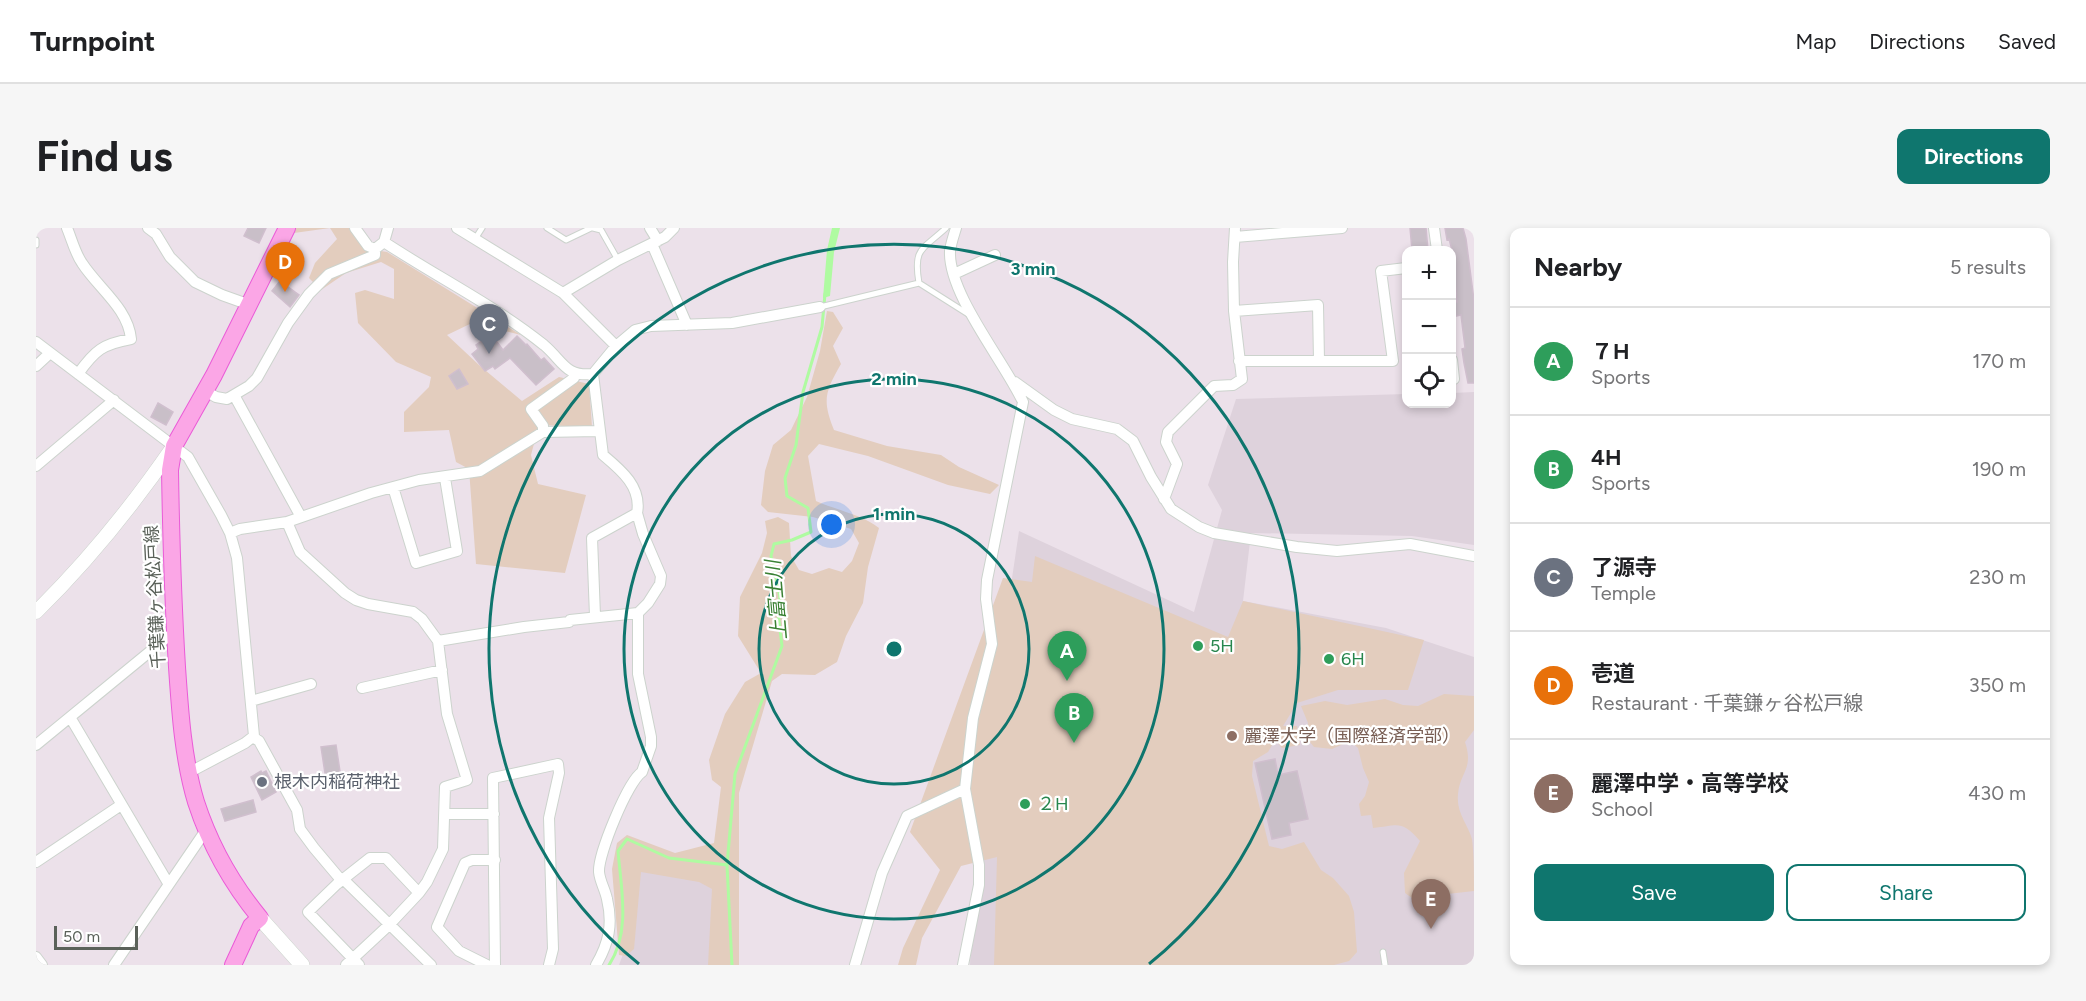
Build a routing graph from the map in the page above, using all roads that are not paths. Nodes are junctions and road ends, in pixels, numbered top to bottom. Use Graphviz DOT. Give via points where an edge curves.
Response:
graph roads {
  1 [pos="67,228"];
  2 [pos="148,228"];
  3 [pos="287,228"];
  4 [pos="355,228"];
  5 [pos="388,228"];
  6 [pos="458,228"];
  7 [pos="482,228"];
  8 [pos="547,228"];
  9 [pos="592,228"];
  10 [pos="650,228"];
  11 [pos="674,228"];
  12 [pos="946,228"];
  13 [pos="956,228"];
  14 [pos="1342,228"];
  15 [pos="1434,228"];
  16 [pos="1235,232"];
  17 [pos="475,239"];
  18 [pos="36,240"];
  19 [pos="655,242"];
  20 [pos="36,245"];
  21 [pos="380,245"];
  22 [pos="1436,246"];
  23 [pos="995,255"];
  24 [pos="618,260"];
  25 [pos="1402,268"];
  26 [pos="954,274"];
  27 [pos="919,283"];
  28 [pos="563,293"];
  29 [pos="250,304"];
  30 [pos="820,307"];
  31 [pos="1234,311"];
  32 [pos="973,317"];
  33 [pos="687,325"];
  34 [pos="36,342"];
  35 [pos="616,346"];
  36 [pos="50,353"];
  37 [pos="1239,361"];
  38 [pos="1319,361"];
  39 [pos="36,366"];
  40 [pos="78,374"];
  41 [pos="575,374"];
  42 [pos="593,374"];
  43 [pos="1013,381"];
  44 [pos="206,391"];
  45 [pos="234,394"];
  46 [pos="114,400"];
  47 [pos="598,430"];
  48 [pos="543,432"];
  49 [pos="174,446"];
  50 [pos="36,466"];
  51 [pos="445,478"];
  52 [pos="393,488"];
  53 [pos="1164,499"];
  54 [pos="637,513"];
  55 [pos="301,517"];
  56 [pos="287,522"];
  57 [pos="230,533"];
  58 [pos="1474,556"];
  59 [pos="37,608"];
  60 [pos="638,613"];
  61 [pos="595,616"];
  62 [pos="175,631"];
  63 [pos="438,641"];
  64 [pos="442,670"];
  65 [pos="311,684"];
  66 [pos="362,688"];
  67 [pos="251,701"];
  68 [pos="70,717"];
  69 [pos="253,737"];
  70 [pos="36,745"];
  71 [pos="190,772"];
  72 [pos="965,789"];
  73 [pos="121,805"];
  74 [pos="444,814"];
  75 [pos="494,814"];
  76 [pos="206,830"];
  77 [pos="495,860"];
  78 [pos="36,862"];
  79 [pos="342,880"];
  80 [pos="168,883"];
  81 [pos="420,893"];
  82 [pos="260,918"];
  83 [pos="388,925"];
  84 [pos="1383,952"];
  85 [pos="36,957"];
  86 [pos="353,963"];
  87 [pos="42,965"];
  88 [pos="114,965"];
  89 [pos="233,965"];
  90 [pos="302,965"];
  91 [pos="431,965"];
  92 [pos="487,965"];
  93 [pos="495,965"];
  94 [pos="549,965"];
  95 [pos="596,965"];
  96 [pos="855,965"];
  97 [pos="963,965"];
  98 [pos="1385,965"];
  1 -- 40 [label="street" via="82,265 128,323 131,339 109,343"];
  2 -- 29 [label="street" via="195,282"];
  3 -- 29 [label="main road, 千葉鎌ヶ谷松戸線"];
  4 -- 21 [label="street" via="368,246"];
  5 -- 21 [label="street"];
  6 -- 17 [label="street"];
  7 -- 17 [label="lane"];
  8 -- 9 [label="lane" via="566,240"];
  9 -- 24 [label="lane" via="601,230"];
  10 -- 19 [label="street"];
  11 -- 19 [label="street"];
  12 -- 27 [label="lane" via="915,262"];
  13 -- 26 [label="street" via="950,250"];
  14 -- 16 [label="street"];
  15 -- 22 [label="street"];
  16 -- 31 [label="street"];
  17 -- 28 [label="street"];
  18 -- 20 [label="lane"];
  19 -- 24 [label="street"];
  19 -- 33 [label="street"];
  21 -- 41 [label="street" via="501,313"];
  21 -- 45 [label="street" via="375,255 329,274 309,294 257,378"];
  23 -- 26 [label="street"];
  24 -- 28 [label="street"];
  25 -- 38 [label="street" via="1381,270 1393,361"];
  26 -- 32 [label="street"];
  27 -- 30 [label="lane"];
  27 -- 32 [label="lane"];
  28 -- 35 [label="street"];
  29 -- 44 [label="main road, 千葉鎌ヶ谷松戸線"];
  30 -- 33 [label="street" via="732,323"];
  31 -- 37 [label="street"];
  31 -- 38 [label="street" via="1318,305"];
  32 -- 43 [label="street"];
  33 -- 35 [label="street" via="635,330"];
  34 -- 36 [label="street"];
  35 -- 42 [label="street"];
  36 -- 39 [label="street"];
  36 -- 40 [label="street"];
  37 -- 38 [label="street"];
  37 -- 53 [label="street" via="1242,379 1233,385 1214,386 1168,432 1166,442 1177,464"];
  40 -- 46 [label="street"];
  41 -- 42 [label="street"];
  41 -- 48 [label="street" via="531,409"];
  42 -- 47 [label="street"];
  43 -- 53 [label="street" via="1054,410 1072,419 1117,429 1133,441"];
  43 -- 72 [label="street" via="1023,402 987,580 992,644 973,718"];
  44 -- 45 [label="street" via="216,398 227,399"];
  44 -- 49 [label="main road, 千葉鎌ヶ谷松戸線"];
  45 -- 55 [label="street"];
  46 -- 49 [label="street"];
  46 -- 50 [label="street"];
  47 -- 48 [label="street"];
  47 -- 54 [label="street" via="603,455 636,490"];
  48 -- 51 [label="street" via="480,471"];
  49 -- 57 [label="street" via="191,461"];
  49 -- 59 [label="street" via="135,503"];
  49 -- 62 [label="main road, 千葉鎌ヶ谷松戸線" via="170,470"];
  51 -- 52 [label="street"];
  51 -- 52 [label="street" via="457,551 416,563"];
  52 -- 55 [label="street"];
  53 -- 58 [label="street" via="1171,509 1199,527 1242,539 1337,551 1410,544"];
  54 -- 60 [label="street" via="661,576 660,585"];
  54 -- 61 [label="street" via="592,538"];
  55 -- 56 [label="street"];
  56 -- 57 [label="street"];
  56 -- 63 [label="street" via="300,552 345,593 368,604 413,612"];
  57 -- 67 [label="street" via="241,588"];
  60 -- 61 [label="street"];
  60 -- 95 [label="street" via="638,674 651,746 642,772 605,839 599,870 607,899 609,938"];
  61 -- 63 [label="street"];
  62 -- 68 [label="street"];
  62 -- 71 [label="main road, 千葉鎌ヶ谷松戸線"];
  63 -- 64 [label="street"];
  64 -- 66 [label="street"];
  64 -- 74 [label="street" via="447,714 467,780 445,787"];
  65 -- 67 [label="street"];
  67 -- 69 [label="street"];
  68 -- 70 [label="street"];
  68 -- 73 [label="street"];
  69 -- 71 [label="street"];
  69 -- 79 [label="street" via="259,741 297,810 300,829"];
  71 -- 76 [label="main road, 千葉鎌ヶ谷松戸線"];
  72 -- 96 [label="street" via="907,816 882,873"];
  72 -- 97 [label="street" via="980,865"];
  73 -- 78 [label="street"];
  73 -- 80 [label="street"];
  74 -- 75 [label="street"];
  74 -- 81 [label="street" via="443,849"];
  75 -- 77 [label="street"];
  75 -- 94 [label="street" via="494,778 558,764 549,818 553,949"];
  76 -- 80 [label="street"];
  76 -- 82 [label="main road, 千葉鎌ヶ谷松戸線" via="238,889"];
  77 -- 92 [label="street" via="465,863 437,927 459,951"];
  77 -- 93 [label="street"];
  79 -- 81 [label="street" via="370,858 386,858"];
  79 -- 83 [label="street"];
  79 -- 86 [label="street" via="308,912"];
  80 -- 88 [label="street"];
  81 -- 83 [label="street"];
  82 -- 89 [label="main road" via="251,926"];
  82 -- 90 [label="main road"];
  83 -- 86 [label="street"];
  83 -- 91 [label="street"];
  84 -- 98 [label="lane"];
  85 -- 87 [label="street"];
}
